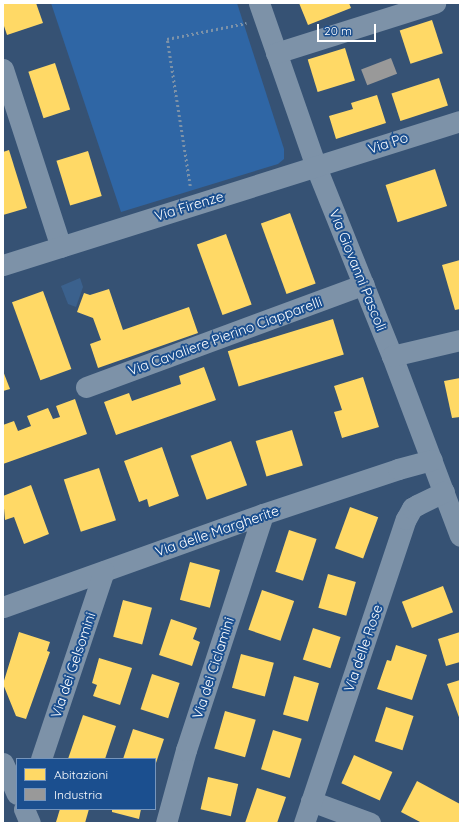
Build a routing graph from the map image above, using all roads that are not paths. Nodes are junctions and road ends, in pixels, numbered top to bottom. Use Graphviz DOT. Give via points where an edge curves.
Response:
graph roads {
  1 [pos="259,3"];
  2 [pos="435,3"];
  3 [pos="276,54"];
  4 [pos="3,69"];
  5 [pos="460,121"];
  6 [pos="316,167"];
  7 [pos="61,246"];
  8 [pos="3,265"];
  9 [pos="364,284"];
  10 [pos="460,340"];
  11 [pos="392,356"];
  12 [pos="86,387"];
  13 [pos="432,460"];
  14 [pos="444,492"];
  15 [pos="263,514"];
  16 [pos="460,536"];
  17 [pos="104,571"];
  18 [pos="3,607"];
  19 [pos="41,758"];
  20 [pos="3,763"];
  21 [pos="16,792"];
  22 [pos="311,801"];
  23 [pos="24,810"];
  24 [pos="30,823"];
  25 [pos="166,823"];
  26 [pos="304,823"];
  27 [pos="370,823"];
  1 -- 3 [label="street, Via Giovanni Pascoli"];
  2 -- 3 [label="street"];
  3 -- 6 [label="street, Via Giovanni Pascoli"];
  4 -- 7 [label="street"];
  5 -- 6 [label="street, Via Po"];
  6 -- 7 [label="street, Via Firenze"];
  6 -- 9 [label="street, Via Giovanni Pascoli"];
  7 -- 8 [label="street, Via Firenze"];
  9 -- 11 [label="street, Via Giovanni Pascoli"];
  9 -- 12 [label="street, Via Cavaliere Pierino Ciapparelli"];
  10 -- 11 [label="street"];
  11 -- 13 [label="street, Via Giovanni Pascoli"];
  13 -- 14 [label="street, Via Giovanni Pascoli"];
  13 -- 15 [label="street, Via delle Margherite"];
  14 -- 16 [label="street, Via Giovanni Pascoli"];
  14 -- 22 [label="street, Via delle Rose" via="412,508 406,519"];
  15 -- 17 [label="street, Via delle Margherite"];
  15 -- 25 [label="street, Via dei Ciclamini" via="181,764"];
  17 -- 18 [label="street, Via delle Margherite"];
  17 -- 19 [label="street, Via dei Gelsomini"];
  20 -- 21 [label="street"];
  22 -- 26 [label="street, Via delle Rose"];
  22 -- 27 [label="street"];
  23 -- 24 [label="street"];
}
